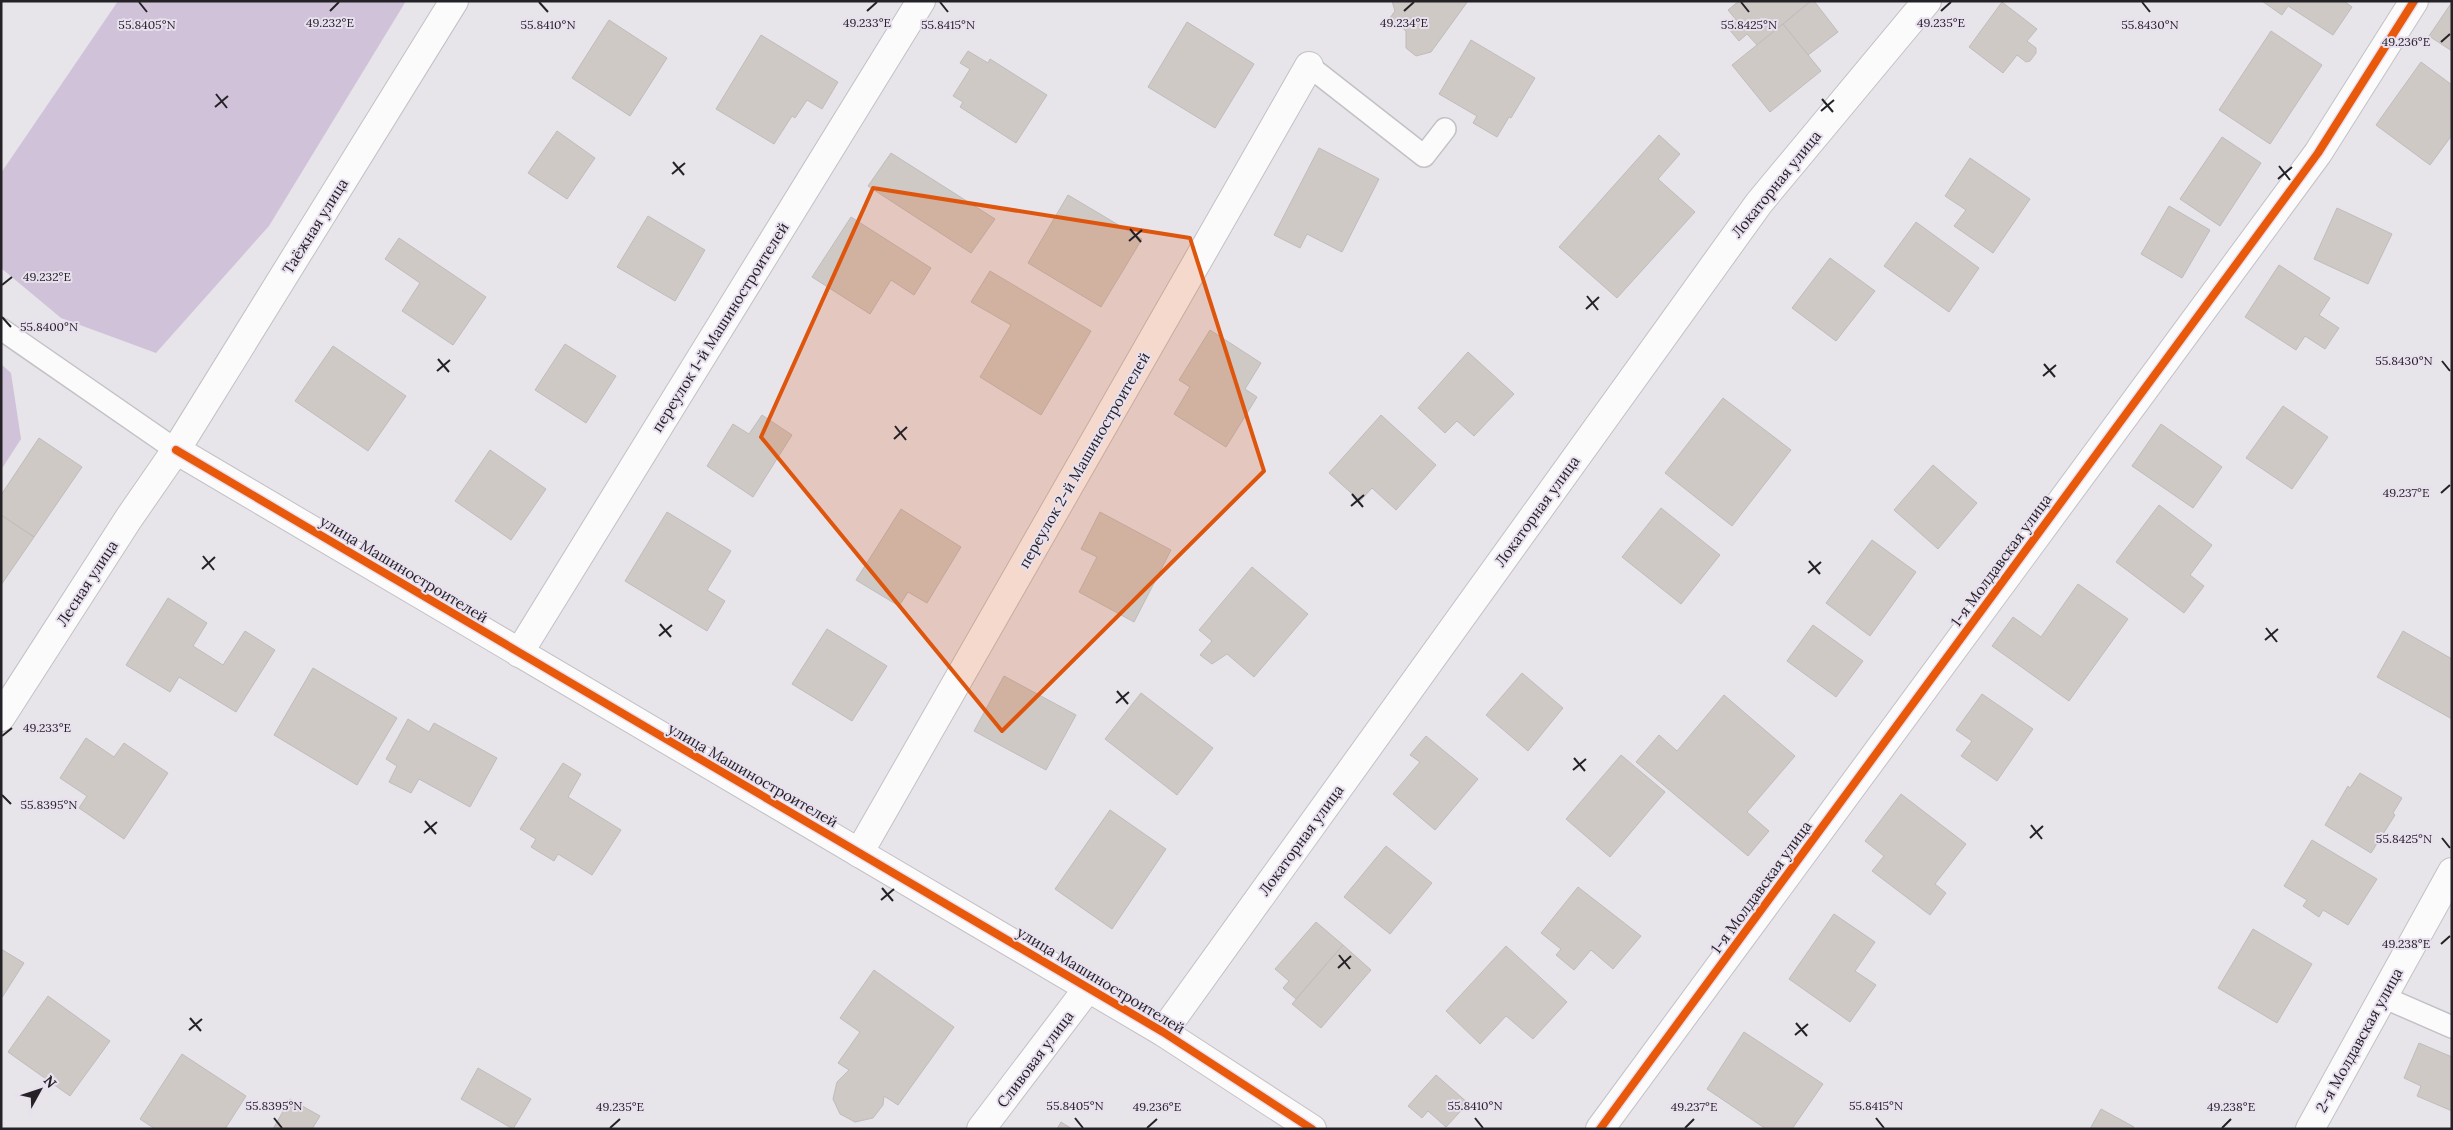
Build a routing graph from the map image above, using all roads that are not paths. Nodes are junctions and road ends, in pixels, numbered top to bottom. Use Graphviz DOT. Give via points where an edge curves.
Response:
graph roads {
  1 [pos="454,1"];
  2 [pos="921,1"];
  3 [pos="1927,1"];
  4 [pos="2414,1"];
  5 [pos="1309,66"];
  6 [pos="1445,129"];
  7 [pos="1,329"];
  8 [pos="176,450"];
  9 [pos="519,653"];
  10 [pos="1,717"];
  11 [pos="859,853"];
  12 [pos="2452,872"];
  13 [pos="1088,988"];
  14 [pos="2383,997"];
  15 [pos="2452,1027"];
  16 [pos="1163,1032"];
  17 [pos="981,1129"];
  18 [pos="1312,1129"];
  19 [pos="1600,1129"];
  20 [pos="2310,1129"];
  1 -- 8 [label="street, Таёжная улица"];
  2 -- 9 [label="street, переулок 1-й Машиностроителей"];
  3 -- 16 [label="street, Локаторная улица" via="1758,203"];
  4 -- 19 [label="street, 1-я Молдавская улица" via="2318,153"];
  5 -- 6 [label="lane" via="1424,156"];
  5 -- 11 [label="street, переулок 2-й Машиностроителей"];
  7 -- 8 [label="lane"];
  8 -- 9 [label="street, улица Машиностроителей"];
  8 -- 10 [label="street, Лесная улица"];
  9 -- 11 [label="street, улица Машиностроителей"];
  11 -- 13 [label="street, улица Машиностроителей"];
  12 -- 14 [label="street, 2-я Молдавская улица"];
  13 -- 16 [label="street, улица Машиностроителей"];
  13 -- 17 [label="street, Сливовая улица"];
  14 -- 15 [label="lane"];
  14 -- 20 [label="street, 2-я Молдавская улица"];
  16 -- 18 [label="street, улица Машиностроителей"];
}
